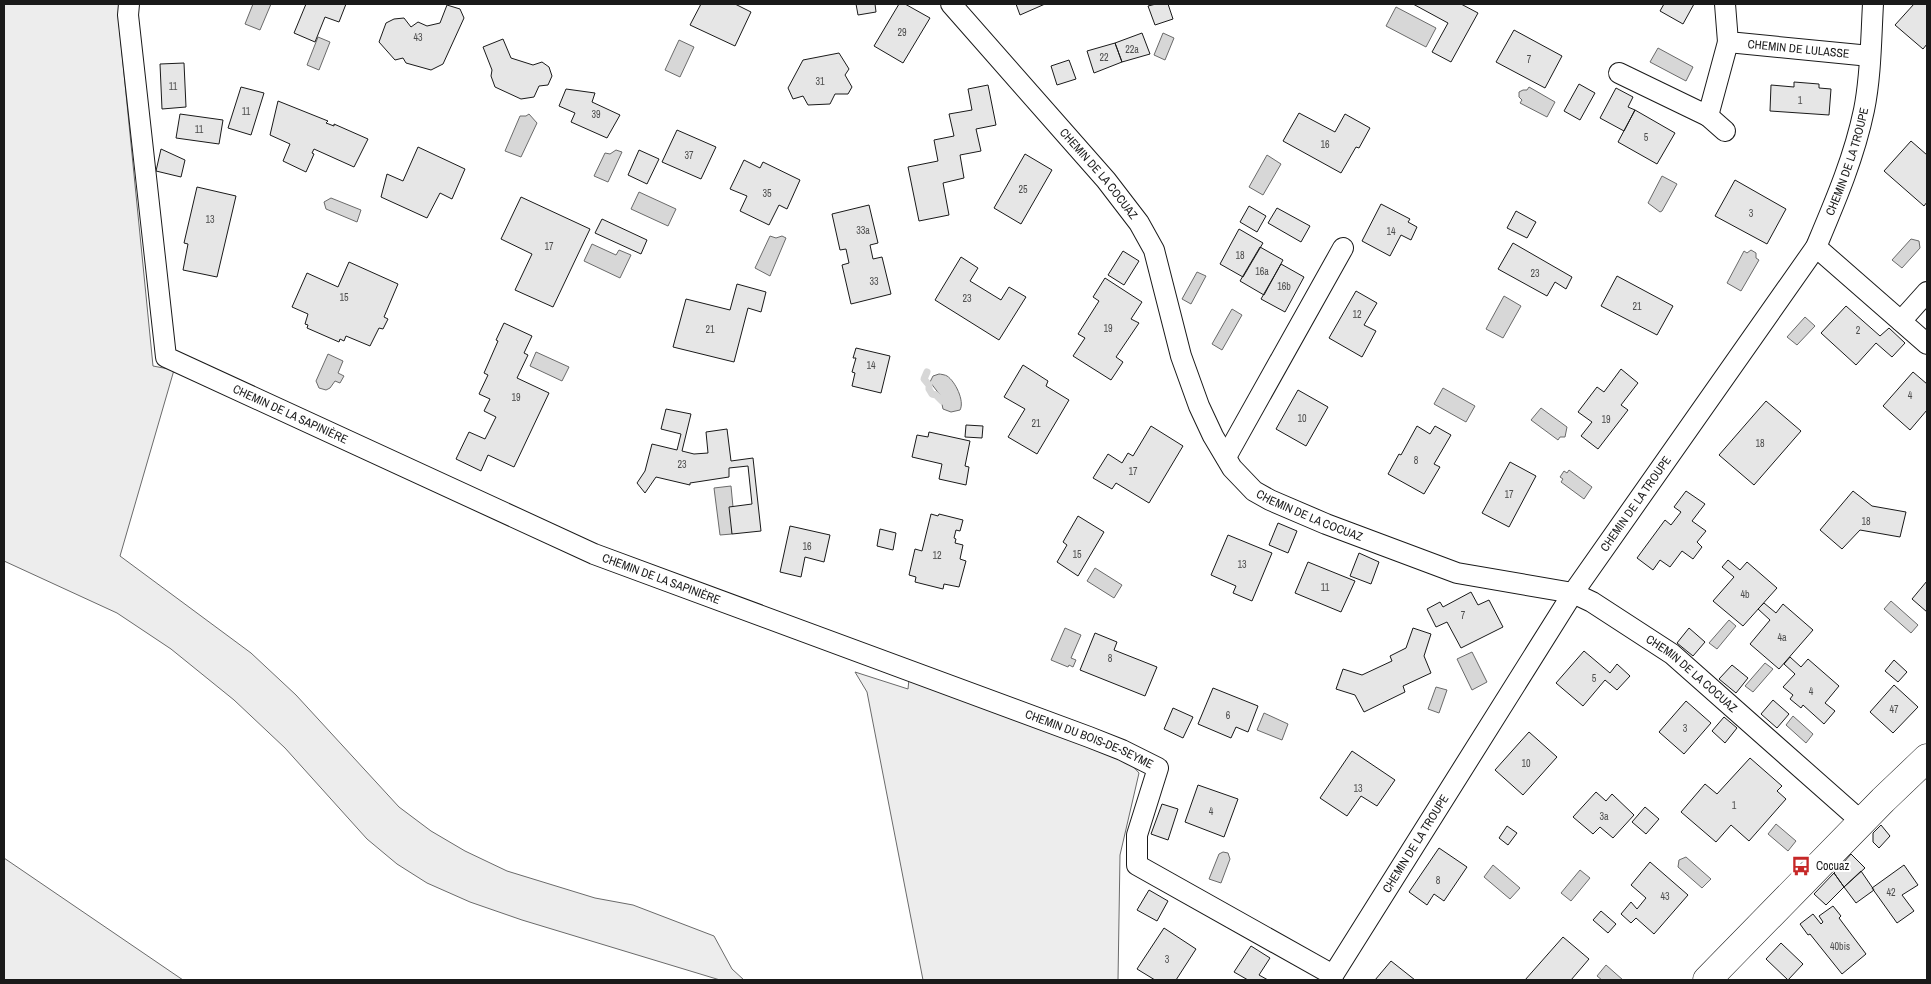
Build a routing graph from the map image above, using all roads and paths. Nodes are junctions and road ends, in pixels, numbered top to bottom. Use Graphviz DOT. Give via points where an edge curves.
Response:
graph roads {
  1 [pos="129,4"];
  2 [pos="951,4"];
  3 [pos="1724,4"];
  4 [pos="1874,4"];
  5 [pos="1728,42"];
  6 [pos="1870,56"];
  7 [pos="1619,73"];
  8 [pos="1708,116"];
  9 [pos="1725,131"];
  10 [pos="1816,247"];
  11 [pos="1343,248"];
  12 [pos="1927,292"];
  13 [pos="1901,320"];
  14 [pos="1927,344"];
  15 [pos="1226,457"];
  16 [pos="1573,593"];
  17 [pos="743,608"];
  18 [pos="1927,758"];
  19 [pos="1862,822"];
  20 [pos="1332,978"];
  21 [pos="1707,980"];
  1 -- 17 [label="street, CHEMIN DE LA SAPINIÈRE" via="166,357 594,554"];
  2 -- 15 [label="street, CHEMIN DE LA COCUAZ" via="1106,180 1139,223 1154,250 1181,356 1199,406"];
  3 -- 5 [label="street"];
  4 -- 6 [label="street, CHEMIN DE LA TROUPE"];
  5 -- 6 [label="street, CHEMIN DE LULASSE"];
  5 -- 8 [label="street"];
  6 -- 10 [label="street, CHEMIN DE LA TROUPE" via="1864,108 1855,147"];
  7 -- 8 [label="street"];
  8 -- 9 [label="street"];
  10 -- 13 [label="street"];
  10 -- 16 [label="street, CHEMIN DE LA TROUPE"];
  11 -- 15 [label="street"];
  12 -- 13 [label="street"];
  13 -- 14 [label="street"];
  15 -- 16 [label="street, CHEMIN DE LA COCUAZ" via="1254,491 1326,524 1458,573"];
  16 -- 19 [label="street, CHEMIN DE LA COCUAZ" via="1672,654"];
  16 -- 20 [label="street, CHEMIN DE LA TROUPE"];
  17 -- 20 [label="street, CHEMIN DU BOIS-DE-SEYME" via="1097,740 1158,768 1138,835 1137,866"];
  18 -- 19 [label="street"];
  19 -- 21 [label="street"];
}
